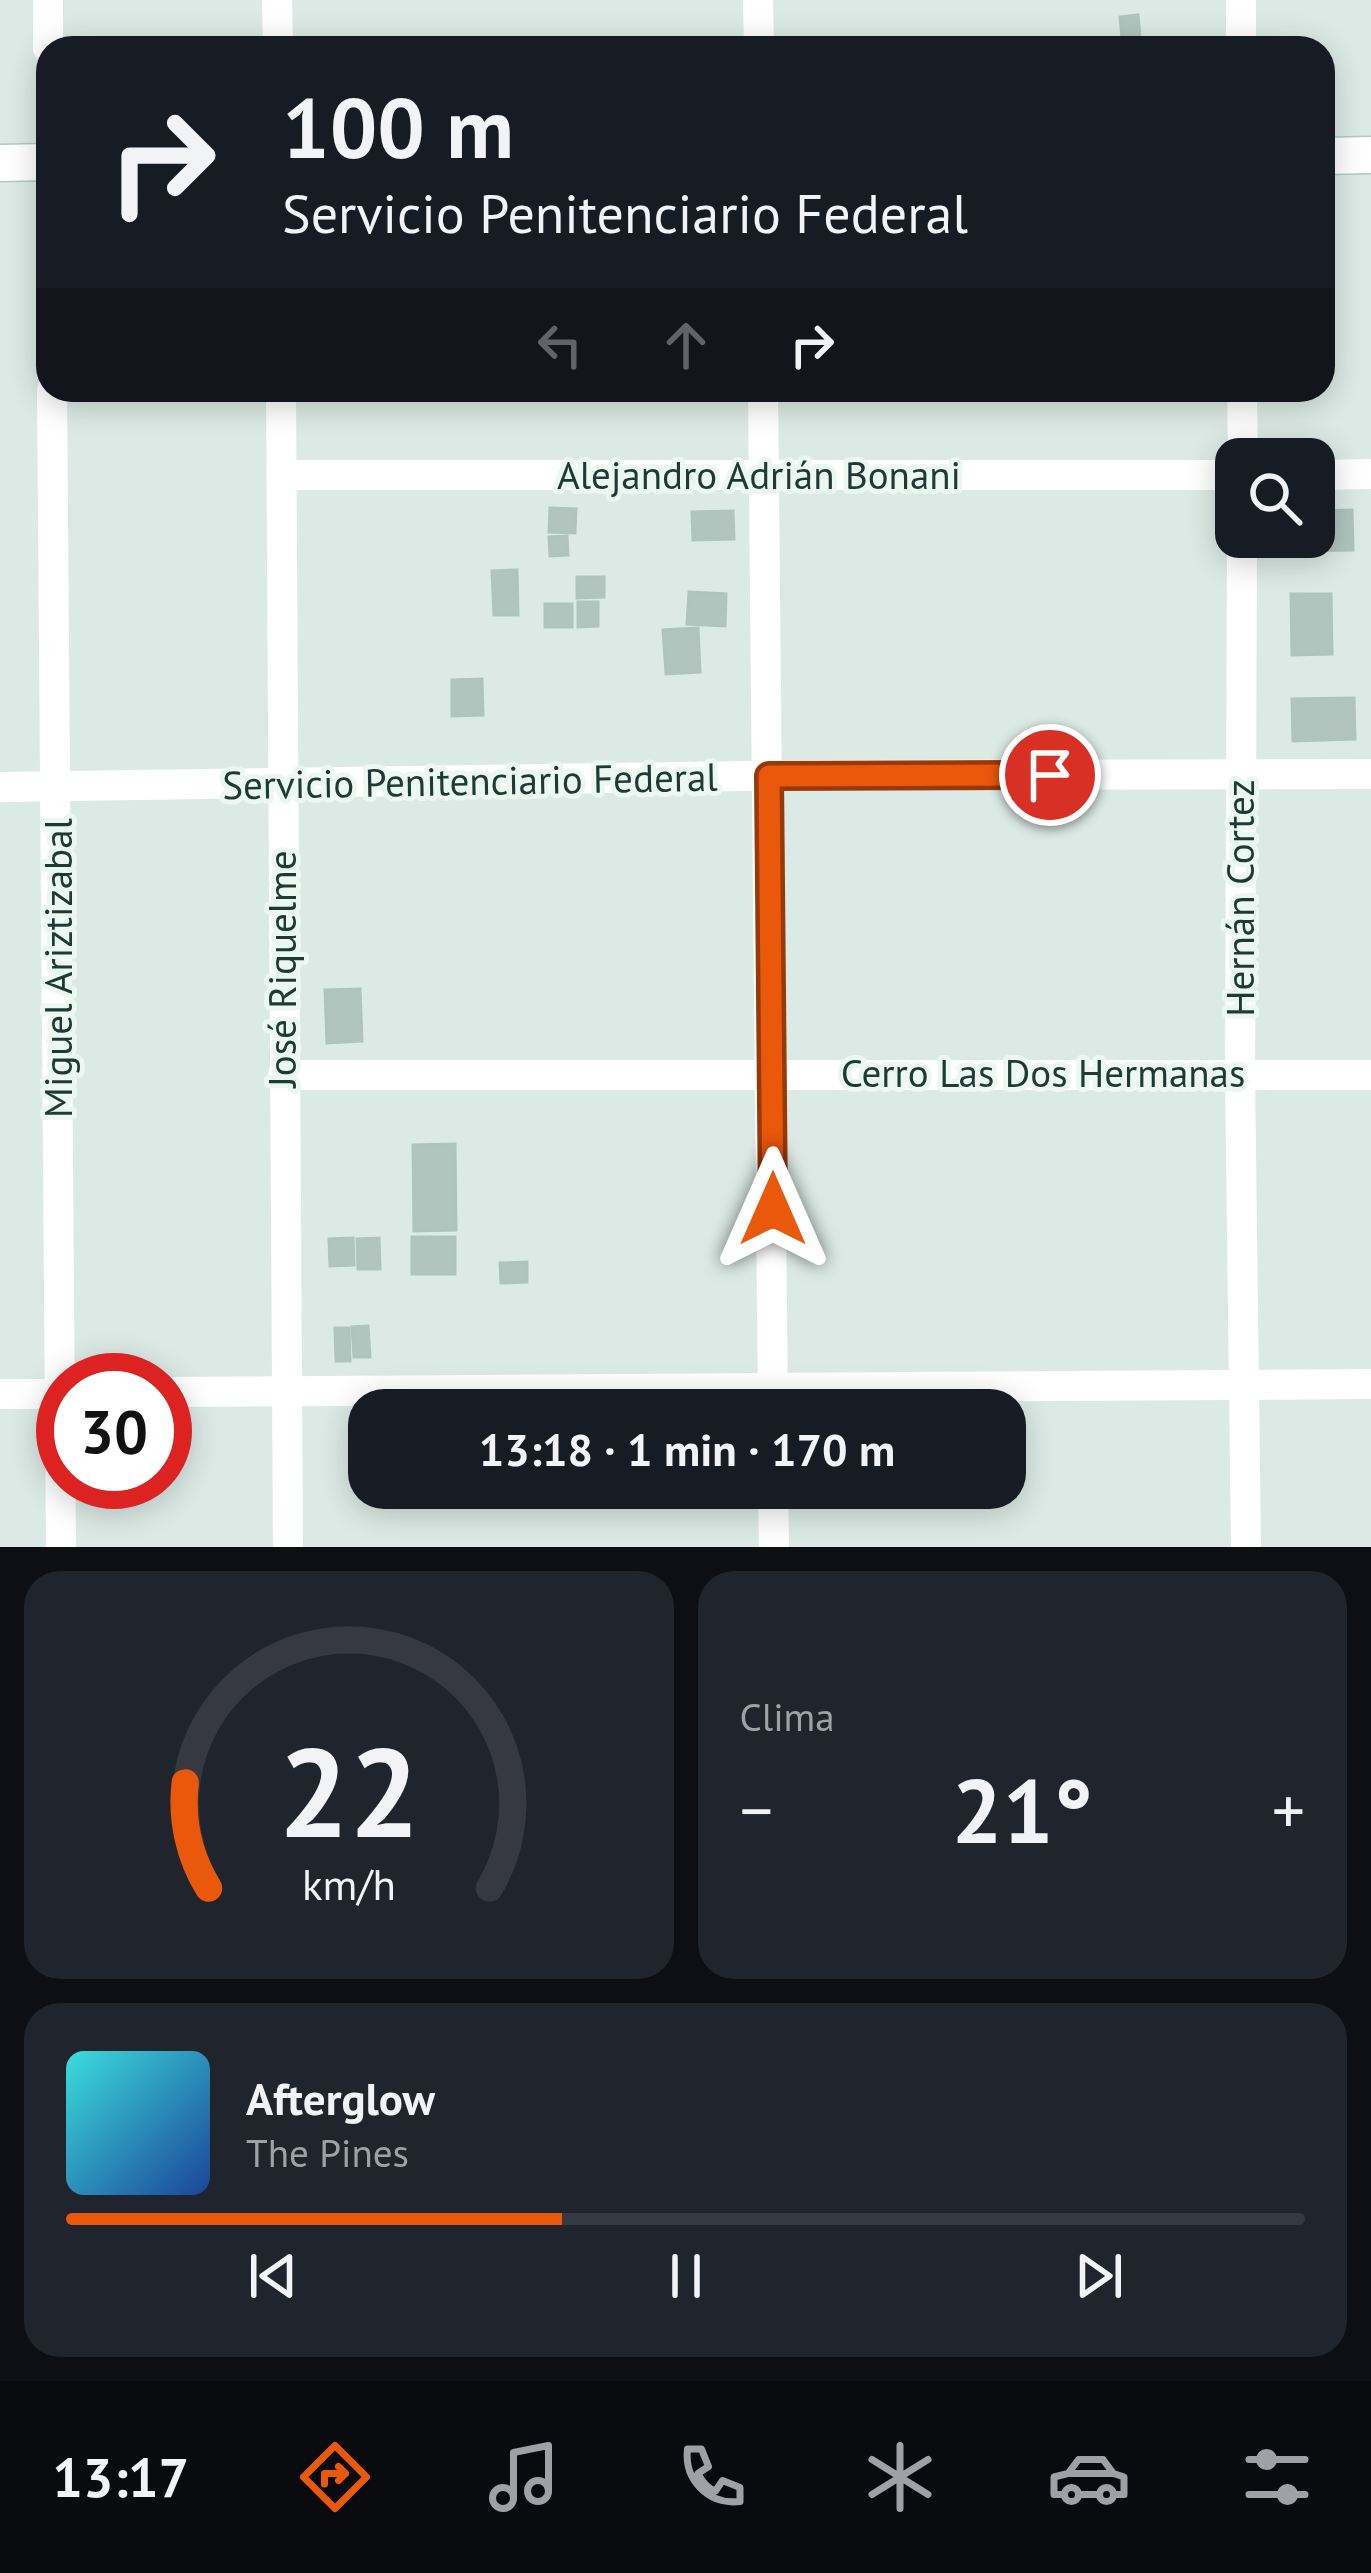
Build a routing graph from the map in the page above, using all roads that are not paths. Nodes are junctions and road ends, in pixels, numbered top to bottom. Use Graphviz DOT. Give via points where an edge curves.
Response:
graph roads {
  1 [pos="48,0"];
  2 [pos="277,0"];
  3 [pos="758,0"];
  4 [pos="1241,0"];
  5 [pos="48,36"];
  6 [pos="278,36"];
  7 [pos="759,36"];
  8 [pos="1241,36"];
  9 [pos="1371,155"];
  10 [pos="1335,156"];
  11 [pos="36,162"];
  12 [pos="0,163"];
  13 [pos="52,402"];
  14 [pos="281,402"];
  15 [pos="763,402"];
  16 [pos="1242,402"];
  17 [pos="1243,438"];
  18 [pos="765,474"];
  19 [pos="1371,474"];
  20 [pos="282,475"];
  21 [pos="1215,475"];
  22 [pos="1335,475"];
  23 [pos="1242,558"];
  24 [pos="1371,774"];
  25 [pos="1240,775"];
  26 [pos="769,776"];
  27 [pos="281,784"];
  28 [pos="58,786"];
  29 [pos="0,787"];
  30 [pos="774,1072"];
  31 [pos="1240,1073"];
  32 [pos="283,1075"];
  33 [pos="1371,1075"];
  34 [pos="61,1353"];
  35 [pos="1243,1384"];
  36 [pos="1371,1384"];
  37 [pos="286,1389"];
  38 [pos="773,1389"];
  39 [pos="192,1391"];
  40 [pos="348,1391"];
  41 [pos="1026,1392"];
  42 [pos="0,1394"];
  43 [pos="36,1394"];
  44 [pos="61,1509"];
  45 [pos="773,1509"];
  46 [pos="61,1547"];
  47 [pos="288,1547"];
  48 [pos="774,1547"];
  49 [pos="1246,1547"];
  1 -- 5 [label="street"];
  2 -- 6 [label="street"];
  3 -- 7 [label="street"];
  4 -- 8 [label="street"];
  9 -- 10 [label="main road"];
  11 -- 12 [label="main road"];
  13 -- 28 [label="street, Miguel Ariztizabal"];
  14 -- 20 [label="street, José Riquelme"];
  15 -- 18 [label="street"];
  16 -- 17 [label="street"];
  18 -- 20 [label="street, Alejandro Adrián Bonani"];
  18 -- 21 [label="street, Alejandro Adrián Bonani"];
  18 -- 26 [label="street"];
  19 -- 22 [label="street"];
  20 -- 27 [label="street, José Riquelme"];
  23 -- 25 [label="street, Hernán Cortez"];
  24 -- 25 [label="street, Servicio Penitenciario Federal"];
  25 -- 26 [label="street, Servicio Penitenciario Federal"];
  25 -- 31 [label="street, Hernán Cortez"];
  26 -- 27 [label="street, Servicio Penitenciario Federal"];
  26 -- 30 [label="street"];
  27 -- 28 [label="street, Servicio Penitenciario Federal"];
  27 -- 32 [label="street, José Riquelme"];
  28 -- 29 [label="street, Servicio Penitenciario Federal"];
  28 -- 34 [label="street, Miguel Ariztizabal"];
  30 -- 31 [label="street, Cerro Las Dos Hermanas"];
  30 -- 32 [label="street, Cerro Las Dos Hermanas"];
  30 -- 38 [label="street"];
  31 -- 33 [label="street, Cerro Las Dos Hermanas"];
  31 -- 35 [label="street, Hernán Cortez"];
  32 -- 37 [label="street, José Riquelme"];
  35 -- 36 [label="street"];
  35 -- 41 [label="street"];
  35 -- 49 [label="street, Hernán Cortez"];
  37 -- 39 [label="street"];
  37 -- 40 [label="street"];
  37 -- 47 [label="street, José Riquelme"];
  42 -- 43 [label="street"];
  44 -- 46 [label="street, Miguel Ariztizabal"];
  45 -- 48 [label="street"];
}
